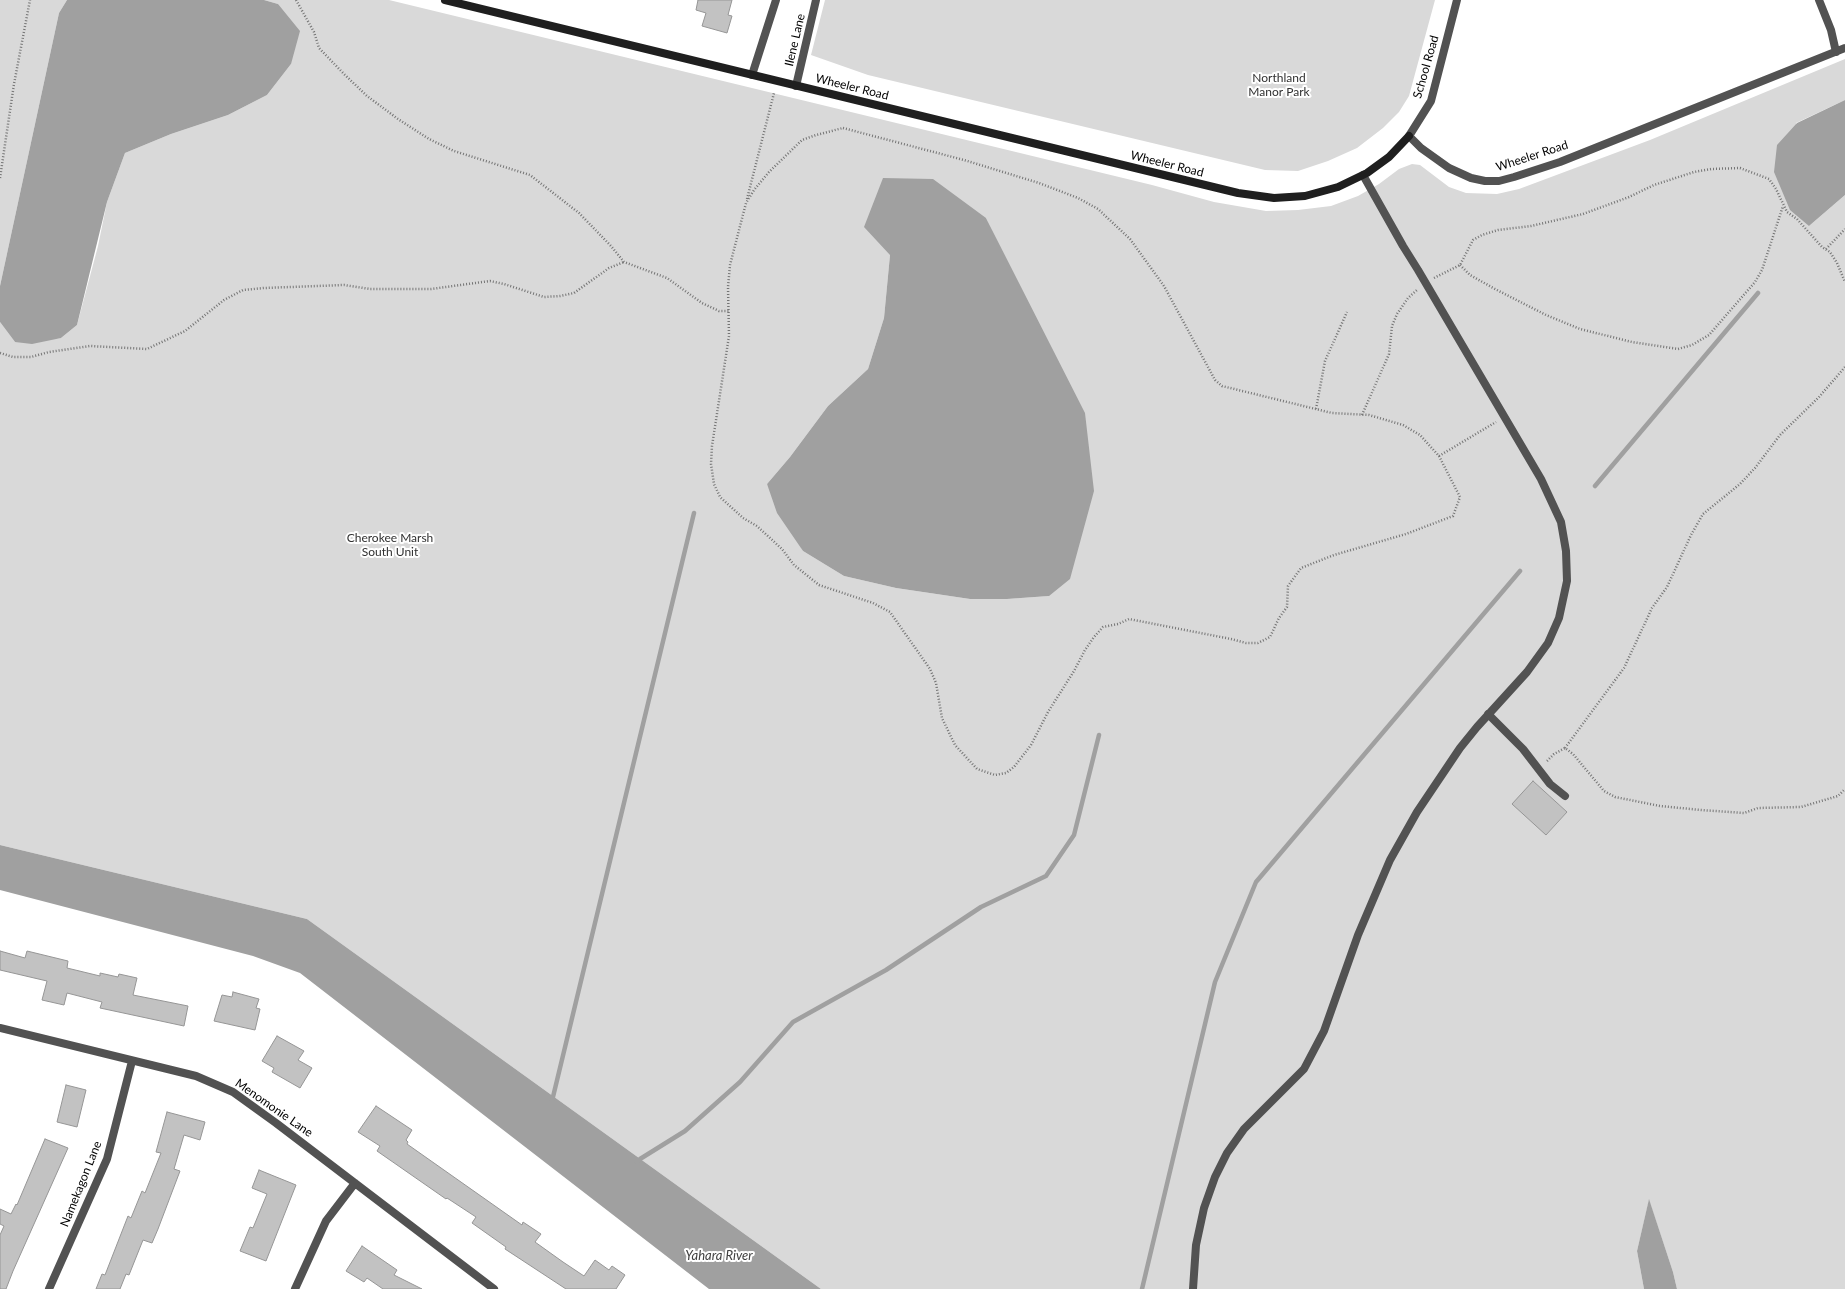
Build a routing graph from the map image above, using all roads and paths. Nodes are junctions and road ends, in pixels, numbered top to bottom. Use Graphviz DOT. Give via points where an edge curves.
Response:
graph roads {
  1 [pos="30,0"];
  2 [pos="296,0"];
  3 [pos="445,0"];
  4 [pos="776,0"];
  5 [pos="816,0"];
  6 [pos="1457,0"];
  7 [pos="1819,0"];
  8 [pos="1845,48"];
  9 [pos="1836,52"];
  10 [pos="752,75"];
  11 [pos="796,86"];
  12 [pos="774,93"];
  13 [pos="1409,136"];
  14 [pos="1363,175"];
  15 [pos="0,178"];
  16 [pos="746,203"];
  17 [pos="1783,206"];
  18 [pos="1845,229"];
  19 [pos="1826,249"];
  20 [pos="624,262"];
  21 [pos="1460,265"];
  22 [pos="1845,282"];
  23 [pos="1427,284"];
  24 [pos="729,310"];
  25 [pos="1347,312"];
  26 [pos="0,353"];
  27 [pos="1845,367"];
  28 [pos="1316,409"];
  29 [pos="1362,415"];
  30 [pos="1505,418"];
  31 [pos="1439,456"];
  32 [pos="1488,714"];
  33 [pos="1565,748"];
  34 [pos="1538,768"];
  35 [pos="1845,789"];
  36 [pos="1565,796"];
  37 [pos="0,1028"];
  38 [pos="132,1061"];
  39 [pos="355,1183"];
  40 [pos="48,1289"];
  41 [pos="296,1289"];
  42 [pos="494,1289"];
  43 [pos="1193,1289"];
  1 -- 15 [label="path"];
  2 -- 20 [label="path" via="314,32 319,48 367,96 429,139 454,151 530,175 579,213"];
  3 -- 10 [label="street, Wheeler Road"];
  4 -- 10 [label="street"];
  5 -- 11 [label="street, Ilene Lane"];
  6 -- 13 [label="street, School Road" via="1431,101"];
  7 -- 9 [label="street" via="1831,30"];
  8 -- 9 [label="street, Wheeler Road"];
  9 -- 13 [label="street, Wheeler Road" via="1560,162 1499,181 1485,181 1460,174 1421,148"];
  10 -- 11 [label="street, Wheeler Road"];
  11 -- 14 [label="street, Wheeler Road" via="1238,193 1274,198 1305,196 1338,188"];
  12 -- 16 [label="path"];
  13 -- 14 [label="street, Wheeler Road" via="1389,157"];
  14 -- 23 [label="street" via="1402,246"];
  16 -- 24 [label="path" via="730,265"];
  16 -- 28 [label="path" via="769,172 802,140 843,128 1039,183 1078,198 1098,209 1130,239 1164,286 1215,380 1222,386"];
  17 -- 19 [label="path"];
  17 -- 21 [label="path" via="1768,178 1740,168 1711,169 1654,185 1583,214 1482,235 1473,240"];
  17 -- 21 [label="path" via="1762,270 1755,282 1709,335 1692,345 1678,349 1632,342 1580,329 1495,289 1470,275"];
  18 -- 19 [label="path"];
  19 -- 22 [label="path" via="1837,263"];
  20 -- 24 [label="path" via="667,278 702,303 719,311"];
  20 -- 26 [label="path" via="609,268 574,293 560,296 544,297 490,281 431,289 377,289 344,285 243,290 224,300 185,331 147,349 90,346 31,357 13,357"];
  21 -- 23 [label="path"];
  23 -- 29 [label="path" via="1408,298 1397,314 1392,326 1389,354"];
  23 -- 30 [label="street"];
  24 -- 31 [label="path" via="728,344 711,464 714,484 720,497 743,518 757,526 782,549 794,565 819,585 873,603 890,612 930,669 936,683 942,718 954,745 977,769 995,774 1010,770 1031,745 1085,650 1103,627 1129,619 1246,643 1258,643 1270,636 1287,607 1288,586 1301,568 1453,516 1460,497"];
  25 -- 28 [label="path" via="1325,361"];
  27 -- 33 [label="path" via="1780,435 1740,484 1703,514 1690,535 1667,588 1652,608 1624,668"];
  28 -- 29 [label="path"];
  29 -- 31 [label="path" via="1403,425 1420,434"];
  30 -- 31 [label="path"];
  30 -- 32 [label="street" via="1541,480 1561,522 1566,551 1567,581 1559,618 1548,643 1527,672"];
  32 -- 34 [label="street"];
  32 -- 43 [label="street" via="1460,748 1390,860 1358,935 1324,1030 1304,1069 1244,1129 1227,1153 1204,1208 1196,1245"];
  33 -- 34 [label="path"];
  33 -- 35 [label="path" via="1604,791 1622,799 1660,806 1744,813 1758,808 1801,807 1838,796"];
  34 -- 36 [label="street" via="1550,784"];
  37 -- 38 [label="street, Menomonie Lane"];
  38 -- 39 [label="street, Menomonie Lane" via="196,1076 232,1092"];
  38 -- 40 [label="street, Namekagon Lane" via="107,1158"];
  39 -- 41 [label="street" via="326,1222"];
  39 -- 42 [label="street, Menomonie Lane"];
}
